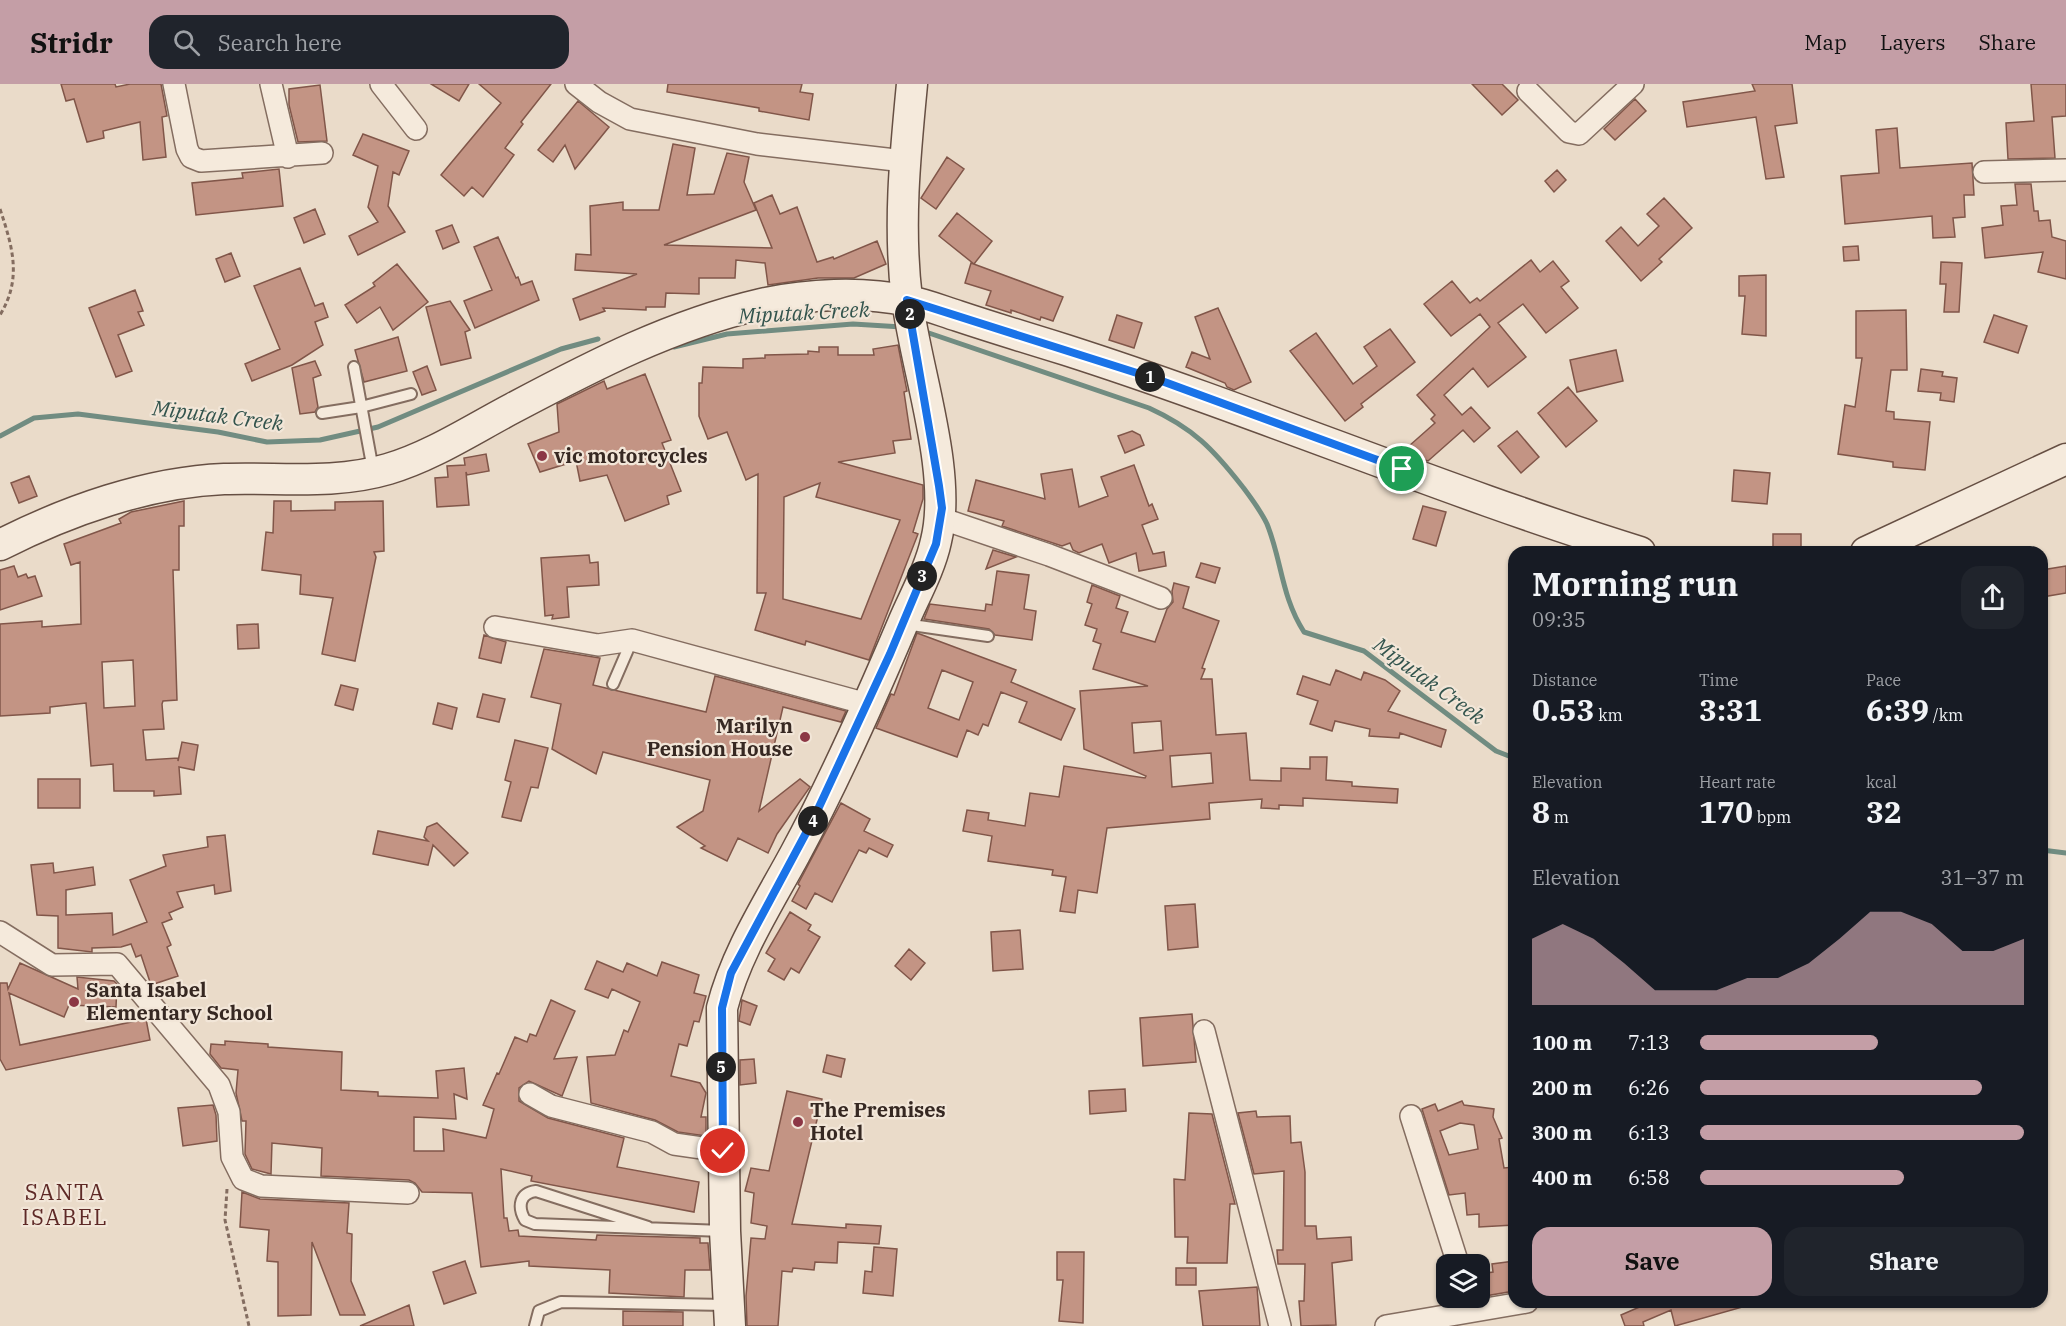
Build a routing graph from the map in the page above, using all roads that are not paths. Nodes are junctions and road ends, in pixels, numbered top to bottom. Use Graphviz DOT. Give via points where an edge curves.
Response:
graph roads {
  1 [pos="174,84"];
  2 [pos="271,84"];
  3 [pos="381,84"];
  4 [pos="576,84"];
  5 [pos="912,84"];
  6 [pos="1634,84"];
  7 [pos="1528,91"];
  8 [pos="416,129"];
  9 [pos="322,153"];
  10 [pos="288,157"];
  11 [pos="904,160"];
  12 [pos="2066,170"];
  13 [pos="1984,172"];
  14 [pos="912,322"];
  15 [pos="354,368"];
  16 [pos="411,394"];
  17 [pos="361,407"];
  18 [pos="322,413"];
  19 [pos="2066,459"];
  20 [pos="373,472"];
  21 [pos="940,518"];
  22 [pos="0,544"];
  23 [pos="1621,546"];
  24 [pos="1879,546"];
  25 [pos="1161,598"];
  26 [pos="902,624"];
  27 [pos="495,627"];
  28 [pos="988,636"];
  29 [pos="632,640"];
  30 [pos="613,684"];
  31 [pos="867,704"];
  32 [pos="0,932"];
  33 [pos="1204,1031"];
  34 [pos="530,1094"];
  35 [pos="1411,1116"];
  36 [pos="723,1151"];
  37 [pos="408,1193"];
  38 [pos="648,1227"];
  39 [pos="725,1231"];
  40 [pos="1455,1254"];
  41 [pos="1490,1303"];
  42 [pos="1508,1303"];
  43 [pos="1456,1308"];
  44 [pos="730,1315"];
  45 [pos="535,1326"];
  46 [pos="1280,1326"];
  47 [pos="1386,1326"];
  1 -- 10 [label="street" via="191,157 201,161"];
  2 -- 10 [label="street"];
  3 -- 8 [label="street"];
  4 -- 11 [label="street" via="630,119 757,144"];
  5 -- 11 [label="main road"];
  6 -- 7 [label="street" via="1579,134 1569,132"];
  9 -- 10 [label="street"];
  11 -- 14 [label="main road" via="903,219"];
  12 -- 13 [label="street"];
  14 -- 20 [label="main road" via="850,295 795,298 718,316 618,353 444,445"];
  14 -- 21 [label="main road" via="936,457"];
  14 -- 23 [label="main road" via="1159,380"];
  15 -- 17 [label="lane"];
  16 -- 17 [label="lane"];
  17 -- 18 [label="lane"];
  17 -- 20 [label="lane"];
  19 -- 24 [label="main road"];
  20 -- 22 [label="main road" via="312,480 221,479 154,488 81,511"];
  21 -- 25 [label="street"];
  21 -- 26 [label="main road" via="936,544"];
  26 -- 28 [label="lane"];
  26 -- 31 [label="main road"];
  27 -- 29 [label="street" via="598,645"];
  29 -- 30 [label="lane"];
  29 -- 31 [label="street"];
  31 -- 36 [label="main road" via="813,820 731,973 722,1008"];
  32 -- 37 [label="street" via="52,965 117,964 219,1085 229,1112 232,1158 243,1179 261,1186"];
  33 -- 46 [label="street"];
  34 -- 36 [label="street" via="551,1106 652,1132 674,1144"];
  35 -- 40 [label="street"];
  36 -- 39 [label="main road"];
  38 -- 38 [label="lane" via="536,1191 520,1202 522,1215 530,1223"];
  38 -- 39 [label="lane"];
  39 -- 44 [label="main road"];
  41 -- 42 [label="street"];
  43 -- 47 [label="street"];
  44 -- 45 [label="lane" via="561,1302 539,1311"];
}
